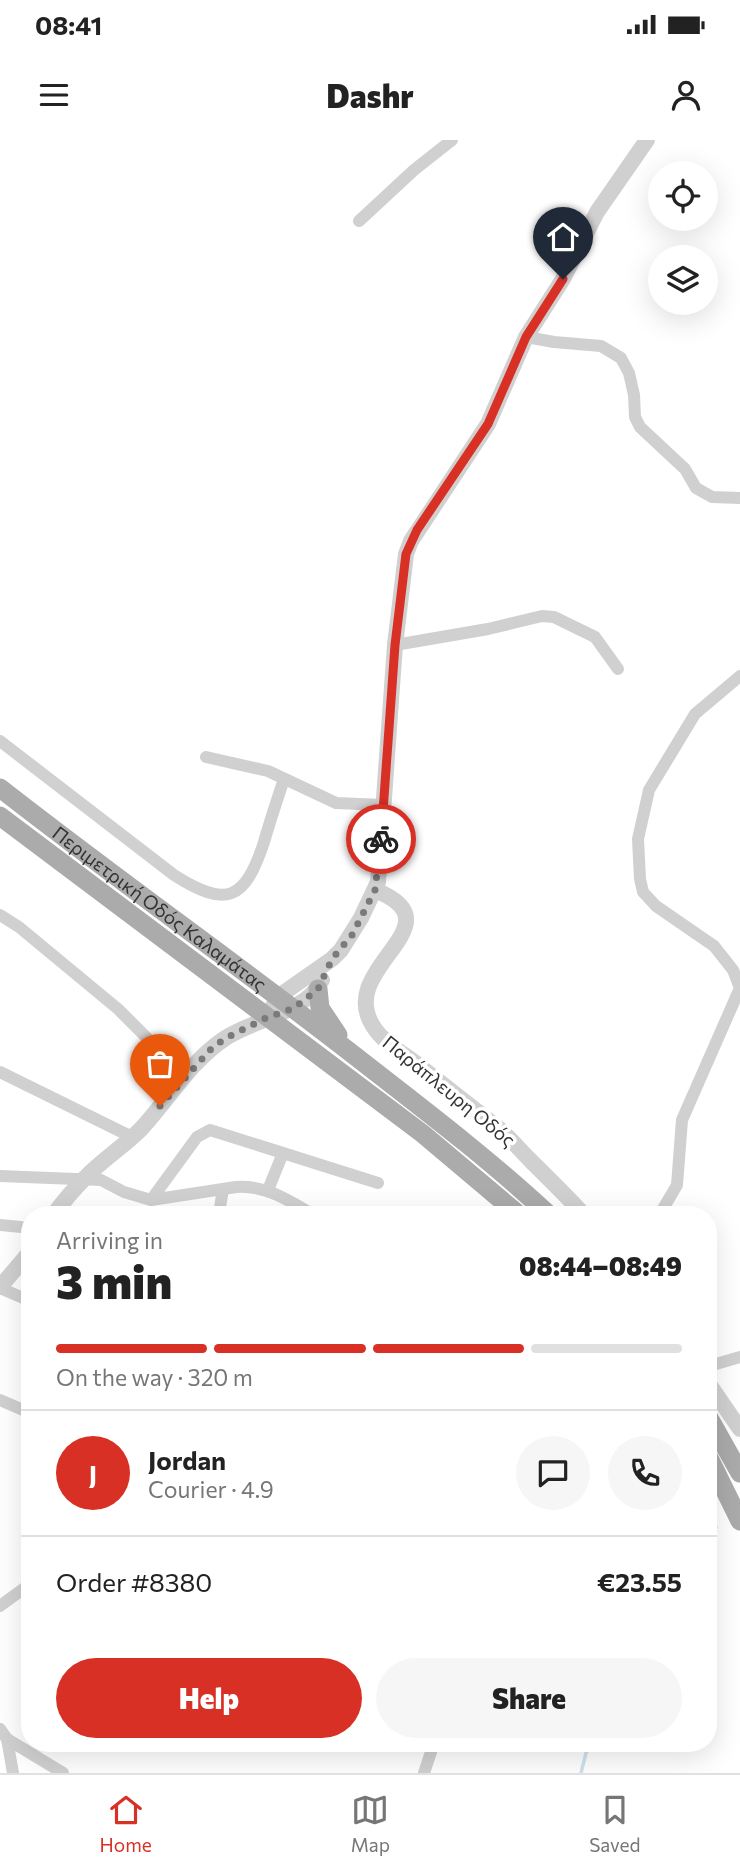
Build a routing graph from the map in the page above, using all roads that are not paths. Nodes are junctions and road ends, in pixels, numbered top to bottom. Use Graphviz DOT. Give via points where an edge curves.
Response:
graph roads {
  1 [pos="452,140"];
  2 [pos="647,140"];
  3 [pos="359,221"];
  4 [pos="526,337"];
  5 [pos="740,498"];
  6 [pos="395,645"];
  7 [pos="618,669"];
  8 [pos="740,676"];
  9 [pos="0,741"];
  10 [pos="206,757"];
  11 [pos="284,779"];
  12 [pos="0,788"];
  13 [pos="383,805"];
  14 [pos="0,816"];
  15 [pos="375,890"];
  16 [pos="0,915"];
  17 [pos="332,959"];
  18 [pos="318,989"];
  19 [pos="287,1002"];
  20 [pos="266,1018"];
  21 [pos="365,1063"];
  22 [pos="0,1072"];
  23 [pos="185,1076"];
  24 [pos="132,1138"];
  25 [pos="283,1153"];
  26 [pos="0,1176"];
  27 [pos="85,1178"];
  28 [pos="379,1183"];
  29 [pos="223,1189"];
  30 [pos="268,1190"];
  31 [pos="151,1200"];
  32 [pos="61,1206"];
  33 [pos="220,1206"];
  34 [pos="297,1206"];
  35 [pos="508,1206"];
  36 [pos="539,1206"];
  37 [pos="575,1206"];
  38 [pos="665,1206"];
  39 [pos="0,1225"];
  40 [pos="21,1227"];
  41 [pos="21,1263"];
  42 [pos="0,1288"];
  43 [pos="21,1297"];
  44 [pos="740,1357"];
  45 [pos="717,1364"];
  46 [pos="717,1396"];
  47 [pos="0,1400"];
  48 [pos="21,1409"];
  49 [pos="740,1429"];
  50 [pos="717,1432"];
  51 [pos="740,1473"];
  52 [pos="717,1474"];
  53 [pos="740,1521"];
  54 [pos="21,1591"];
  55 [pos="0,1606"];
  56 [pos="4,1734"];
  57 [pos="21,1745"];
  58 [pos="31,1752"];
  59 [pos="431,1752"];
  60 [pos="13,1773"];
  61 [pos="63,1773"];
  62 [pos="424,1773"];
  1 -- 3 [label="street"];
  2 -- 4 [label="street" via="597,212 563,279"];
  4 -- 5 [label="street" via="601,346 621,358 629,373 640,427 685,469 696,488 712,497"];
  4 -- 6 [label="street" via="488,424 411,541"];
  6 -- 7 [label="street" via="555,617 595,637"];
  6 -- 13 [label="street"];
  8 -- 38 [label="street" via="695,714 649,790 638,839 643,892 714,946 733,970 740,988 682,1119 677,1185"];
  9 -- 11 [label="street" via="174,875 213,894 237,891 247,881"];
  10 -- 11 [label="street"];
  11 -- 13 [label="street" via="336,803"];
  12 -- 19 [label="main road, Περιμετρική Οδός Καλαμάτας"];
  13 -- 15 [label="street"];
  14 -- 20 [label="main road, Περιμετρική Οδός Καλαμάτας"];
  15 -- 17 [label="street" via="352,935"];
  15 -- 37 [label="street, Παράπλευρη Οδός" via="399,902 406,921 403,934 370,982 366,1003 371,1024 387,1042 500,1129"];
  16 -- 23 [label="street" via="118,1009"];
  17 -- 18 [label="street"];
  17 -- 19 [label="street"];
  18 -- 19 [label="street"];
  18 -- 21 [label="main road" via="327,1022"];
  19 -- 20 [label="street"];
  19 -- 21 [label="main road, Περιμετρική Οδός Καλαμάτας"];
  20 -- 23 [label="street" via="224,1039"];
  20 -- 35 [label="main road, Περιμετρική Οδός Καλαμάτας" via="423,1134"];
  21 -- 36 [label="main road, Περιμετρική Οδός Καλαμάτας"];
  22 -- 24 [label="street"];
  23 -- 24 [label="street"];
  24 -- 27 [label="street"];
  25 -- 28 [label="street"];
  25 -- 30 [label="street"];
  25 -- 31 [label="street" via="217,1131 202,1132"];
  26 -- 27 [label="street"];
  27 -- 31 [label="street"];
  27 -- 32 [label="street"];
  29 -- 30 [label="street"];
  29 -- 31 [label="street"];
  29 -- 33 [label="street"];
  30 -- 34 [label="street"];
  39 -- 40 [label="street"];
  41 -- 42 [label="street"];
  42 -- 43 [label="street"];
  44 -- 45 [label="street"];
  46 -- 49 [label="street"];
  47 -- 48 [label="street"];
  50 -- 51 [label="main road"];
  52 -- 53 [label="main road"];
  54 -- 55 [label="street"];
  56 -- 57 [label="street"];
  56 -- 60 [label="street"];
  58 -- 61 [label="street"];
  59 -- 62 [label="street"];
}
